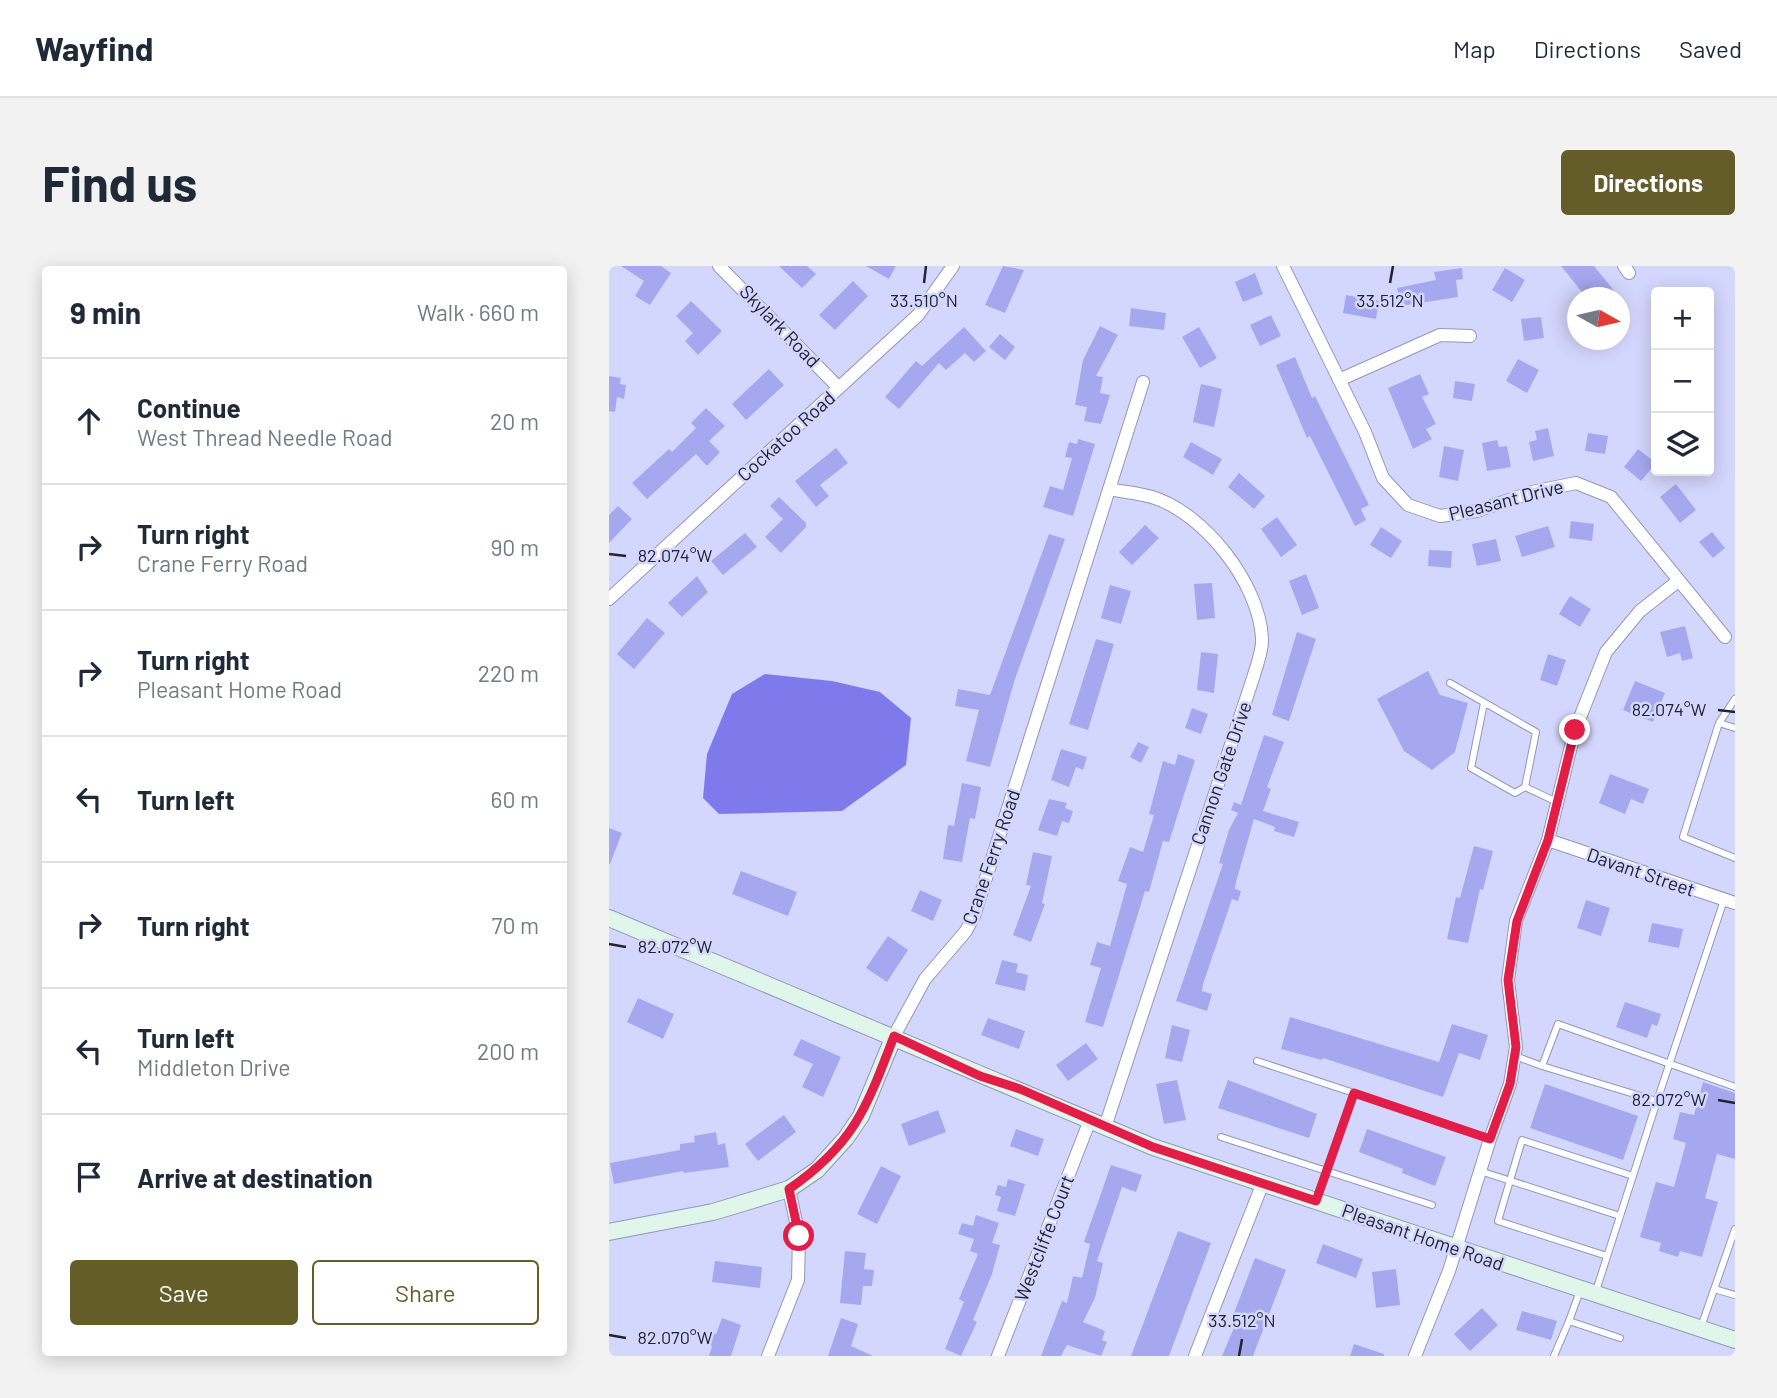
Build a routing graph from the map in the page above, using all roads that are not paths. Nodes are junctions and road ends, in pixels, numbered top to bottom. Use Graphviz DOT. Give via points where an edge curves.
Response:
graph roads {
  1 [pos="719,266"];
  2 [pos="953,266"];
  3 [pos="1283,266"];
  4 [pos="1470,336"];
  5 [pos="1339,380"];
  6 [pos="1143,382"];
  7 [pos="839,388"];
  8 [pos="1109,489"];
  9 [pos="1678,581"];
  10 [pos="609,599"];
  11 [pos="1725,637"];
  12 [pos="1450,683"];
  13 [pos="1735,699"];
  14 [pos="1484,703"];
  15 [pos="1719,723"];
  16 [pos="1735,728"];
  17 [pos="1525,787"];
  18 [pos="1557,802"];
  19 [pos="1548,840"];
  20 [pos="1735,858"];
  21 [pos="1730,902"];
  22 [pos="609,918"];
  23 [pos="894,1036"];
  24 [pos="1515,1056"];
  25 [pos="1257,1061"];
  26 [pos="1668,1063"];
  27 [pos="1542,1066"];
  28 [pos="1735,1087"];
  29 [pos="1354,1093"];
  30 [pos="1657,1101"];
  31 [pos="1098,1124"];
  32 [pos="1221,1137"];
  33 [pos="1490,1139"];
  34 [pos="1326,1171"];
  35 [pos="1480,1171"];
  36 [pos="1633,1176"];
  37 [pos="1509,1181"];
  38 [pos="1262,1185"];
  39 [pos="789,1189"];
  40 [pos="1316,1201"];
  41 [pos="1431,1205"];
  42 [pos="1620,1216"];
  43 [pos="1735,1229"];
  44 [pos="609,1232"];
  45 [pos="1456,1248"];
  46 [pos="1607,1256"];
  47 [pos="1714,1289"];
  48 [pos="1588,1292"];
  49 [pos="1735,1295"];
  50 [pos="1569,1321"];
  51 [pos="1700,1328"];
  52 [pos="1620,1338"];
  53 [pos="1735,1340"];
  54 [pos="768,1356"];
  55 [pos="998,1356"];
  56 [pos="1195,1356"];
  57 [pos="1415,1356"];
  58 [pos="1554,1356"];
  1 -- 7 [label="street, Skylark Road"];
  2 -- 7 [label="street, Cockatoo Road" via="918,315"];
  3 -- 5 [label="street, Pleasant Drive"];
  4 -- 5 [label="street" via="1440,335"];
  5 -- 9 [label="street, Pleasant Drive" via="1383,478 1408,505 1440,516 1477,511 1576,483 1611,497"];
  6 -- 8 [label="street, Crane Ferry Road"];
  7 -- 10 [label="street, Cockatoo Road"];
  8 -- 23 [label="street, Crane Ferry Road" via="974,916 920,986"];
  8 -- 31 [label="street, Cannon Gate Drive" via="1154,498 1192,520 1228,553 1253,599 1262,639 1254,675"];
  9 -- 11 [label="street, Pleasant Drive"];
  9 -- 18 [label="street" via="1640,611 1606,652 1575,730"];
  12 -- 14 [label="lane"];
  13 -- 15 [label="lane"];
  14 -- 17 [label="lane" via="1536,732"];
  14 -- 17 [label="lane" via="1471,768 1515,793"];
  15 -- 16 [label="lane"];
  15 -- 20 [label="lane" via="1683,837"];
  17 -- 18 [label="lane"];
  18 -- 19 [label="street"];
  19 -- 21 [label="street, Davant Street"];
  19 -- 24 [label="street" via="1517,921 1508,980"];
  21 -- 26 [label="lane"];
  22 -- 23 [label="main road, Pleasant Home Road"];
  23 -- 31 [label="main road, Pleasant Home Road"];
  23 -- 39 [label="main road, Crane Ferry Road" via="861,1116 846,1139 817,1170"];
  24 -- 27 [label="lane"];
  24 -- 33 [label="street"];
  25 -- 29 [label="lane"];
  26 -- 27 [label="lane" via="1558,1024"];
  26 -- 28 [label="lane"];
  26 -- 30 [label="lane"];
  27 -- 30 [label="lane"];
  29 -- 33 [label="lane"];
  29 -- 34 [label="lane"];
  30 -- 36 [label="lane"];
  31 -- 38 [label="main road, Pleasant Home Road"];
  31 -- 55 [label="street, Westcliffe Court"];
  32 -- 34 [label="lane"];
  33 -- 35 [label="street"];
  34 -- 40 [label="lane"];
  34 -- 41 [label="lane"];
  35 -- 37 [label="lane"];
  35 -- 45 [label="street"];
  36 -- 37 [label="lane" via="1522,1140"];
  36 -- 42 [label="lane"];
  37 -- 42 [label="lane"];
  37 -- 46 [label="lane" via="1498,1221"];
  38 -- 40 [label="main road, Pleasant Home Road"];
  38 -- 56 [label="street"];
  39 -- 44 [label="main road, Crane Ferry Road" via="713,1212"];
  39 -- 54 [label="street" via="799,1236 798,1280"];
  40 -- 45 [label="main road, Pleasant Home Road"];
  42 -- 46 [label="lane"];
  43 -- 47 [label="lane"];
  45 -- 48 [label="main road, Pleasant Home Road"];
  45 -- 57 [label="street"];
  46 -- 48 [label="lane"];
  47 -- 49 [label="lane"];
  47 -- 51 [label="lane"];
  48 -- 50 [label="lane"];
  48 -- 51 [label="main road, Pleasant Home Road"];
  50 -- 52 [label="lane"];
  50 -- 58 [label="lane"];
  51 -- 53 [label="main road, Pleasant Home Road"];
}
